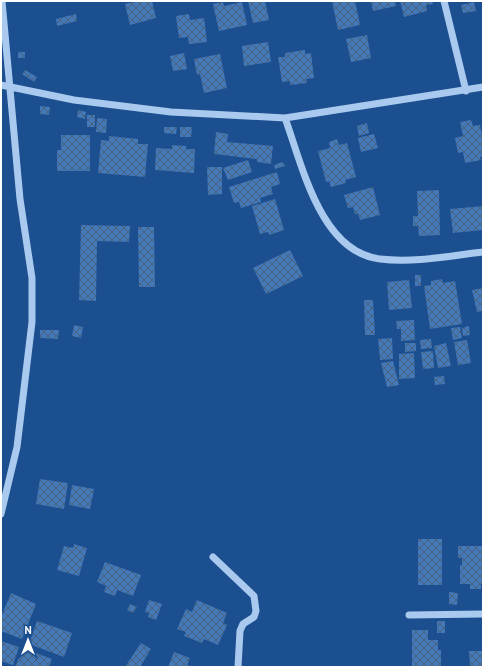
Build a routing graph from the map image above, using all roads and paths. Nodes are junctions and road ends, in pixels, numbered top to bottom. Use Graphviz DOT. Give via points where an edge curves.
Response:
graph roads {
  1 [pos="2,1"];
  2 [pos="444,1"];
  3 [pos="1,85"];
  4 [pos="10,86"];
  5 [pos="483,87"];
  6 [pos="466,91"];
  7 [pos="285,118"];
  8 [pos="483,252"];
  9 [pos="1,512"];
  10 [pos="213,557"];
  11 [pos="483,614"];
  12 [pos="409,616"];
  13 [pos="238,667"];
  1 -- 4 [label="street"];
  2 -- 6 [label="street"];
  3 -- 4 [label="street"];
  4 -- 7 [label="street" via="74,100 171,112"];
  4 -- 9 [label="street" via="20,198 32,278 32,322 17,447"];
  5 -- 6 [label="street"];
  6 -- 7 [label="street"];
  7 -- 8 [label="street" via="314,199 327,224 347,245 362,254 378,259 400,260"];
  10 -- 13 [label="street" via="254,596 254,617 243,624 240,631"];
  11 -- 12 [label="street"];
}
